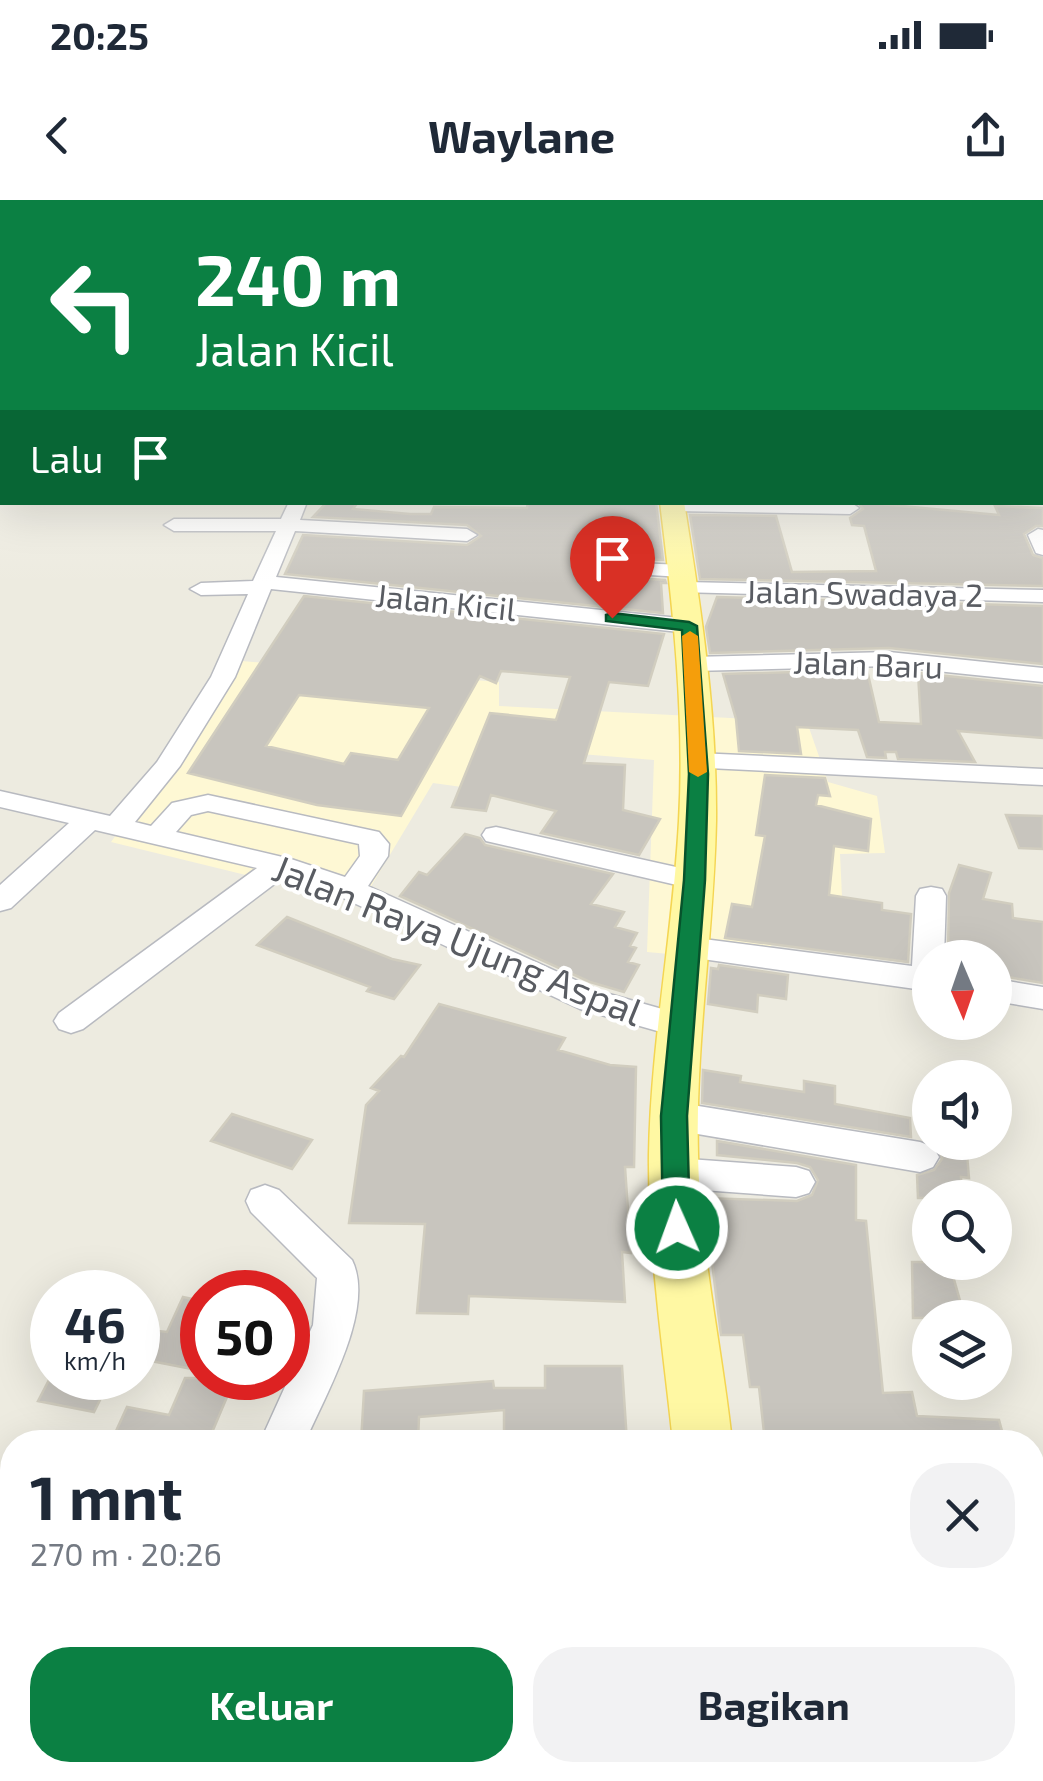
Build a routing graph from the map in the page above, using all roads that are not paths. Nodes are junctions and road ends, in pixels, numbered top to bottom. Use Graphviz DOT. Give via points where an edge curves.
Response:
graph roads {
  1 [pos="297,505"];
  2 [pos="673,505"];
  3 [pos="717,505"];
  4 [pos="850,508"];
  5 [pos="288,525"];
  6 [pos="174,526"];
  7 [pos="467,534"];
  8 [pos="592,567"];
  9 [pos="262,584"];
  10 [pos="201,588"];
  11 [pos="1043,596"];
  12 [pos="687,612"];
  13 [pos="1043,675"];
  14 [pos="698,762"];
  15 [pos="1043,777"];
  16 [pos="0,799"];
  17 [pos="103,822"];
  18 [pos="159,834"];
  19 [pos="496,834"];
  20 [pos="281,865"];
  21 [pos="694,880"];
  22 [pos="351,890"];
  23 [pos="932,896"];
  24 [pos="0,901"];
  25 [pos="930,940"];
  26 [pos="688,948"];
  27 [pos="912,977"];
  28 [pos="1012,993"];
  29 [pos="1043,998"];
  30 [pos="70,1021"];
  31 [pos="682,1026"];
  32 [pos="674,1116"];
  33 [pos="912,1156"];
  34 [pos="675,1173"];
  35 [pos="796,1182"];
  36 [pos="265,1201"];
  37 [pos="288,1430"];
  38 [pos="702,1430"];
  1 -- 5 [label="street"];
  2 -- 12 [label="main road"];
  3 -- 4 [label="street"];
  5 -- 6 [label="street"];
  5 -- 7 [label="street"];
  5 -- 9 [label="street"];
  8 -- 12 [label="street"];
  9 -- 10 [label="street, Jalan Kicil"];
  9 -- 12 [label="street, Jalan Kicil"];
  9 -- 17 [label="street" via="223,677 167,766"];
  11 -- 12 [label="street, Jalan Swadaya 2"];
  12 -- 13 [label="street, Jalan Baru" via="889,660"];
  12 -- 14 [label="main road"];
  14 -- 15 [label="street"];
  14 -- 21 [label="main road"];
  16 -- 17 [label="street, Jalan Raya Ujung Aspal"];
  17 -- 18 [label="street, Jalan Raya Ujung Aspal"];
  17 -- 24 [label="street"];
  18 -- 20 [label="street, Jalan Raya Ujung Aspal"];
  18 -- 22 [label="street" via="182,809 208,803 368,838 374,856"];
  19 -- 21 [label="street"];
  20 -- 22 [label="street, Jalan Raya Ujung Aspal"];
  20 -- 30 [label="street"];
  21 -- 26 [label="main road"];
  22 -- 31 [label="street, Jalan Raya Ujung Aspal" via="592,1001"];
  23 -- 25 [label="street"];
  26 -- 27 [label="street"];
  26 -- 31 [label="main road"];
  28 -- 29 [label="street"];
  31 -- 32 [label="main road"];
  32 -- 33 [label="street"];
  32 -- 34 [label="main road"];
  34 -- 35 [label="street"];
  34 -- 38 [label="main road"];
  36 -- 37 [label="street" via="338,1272 334,1324"];
}
